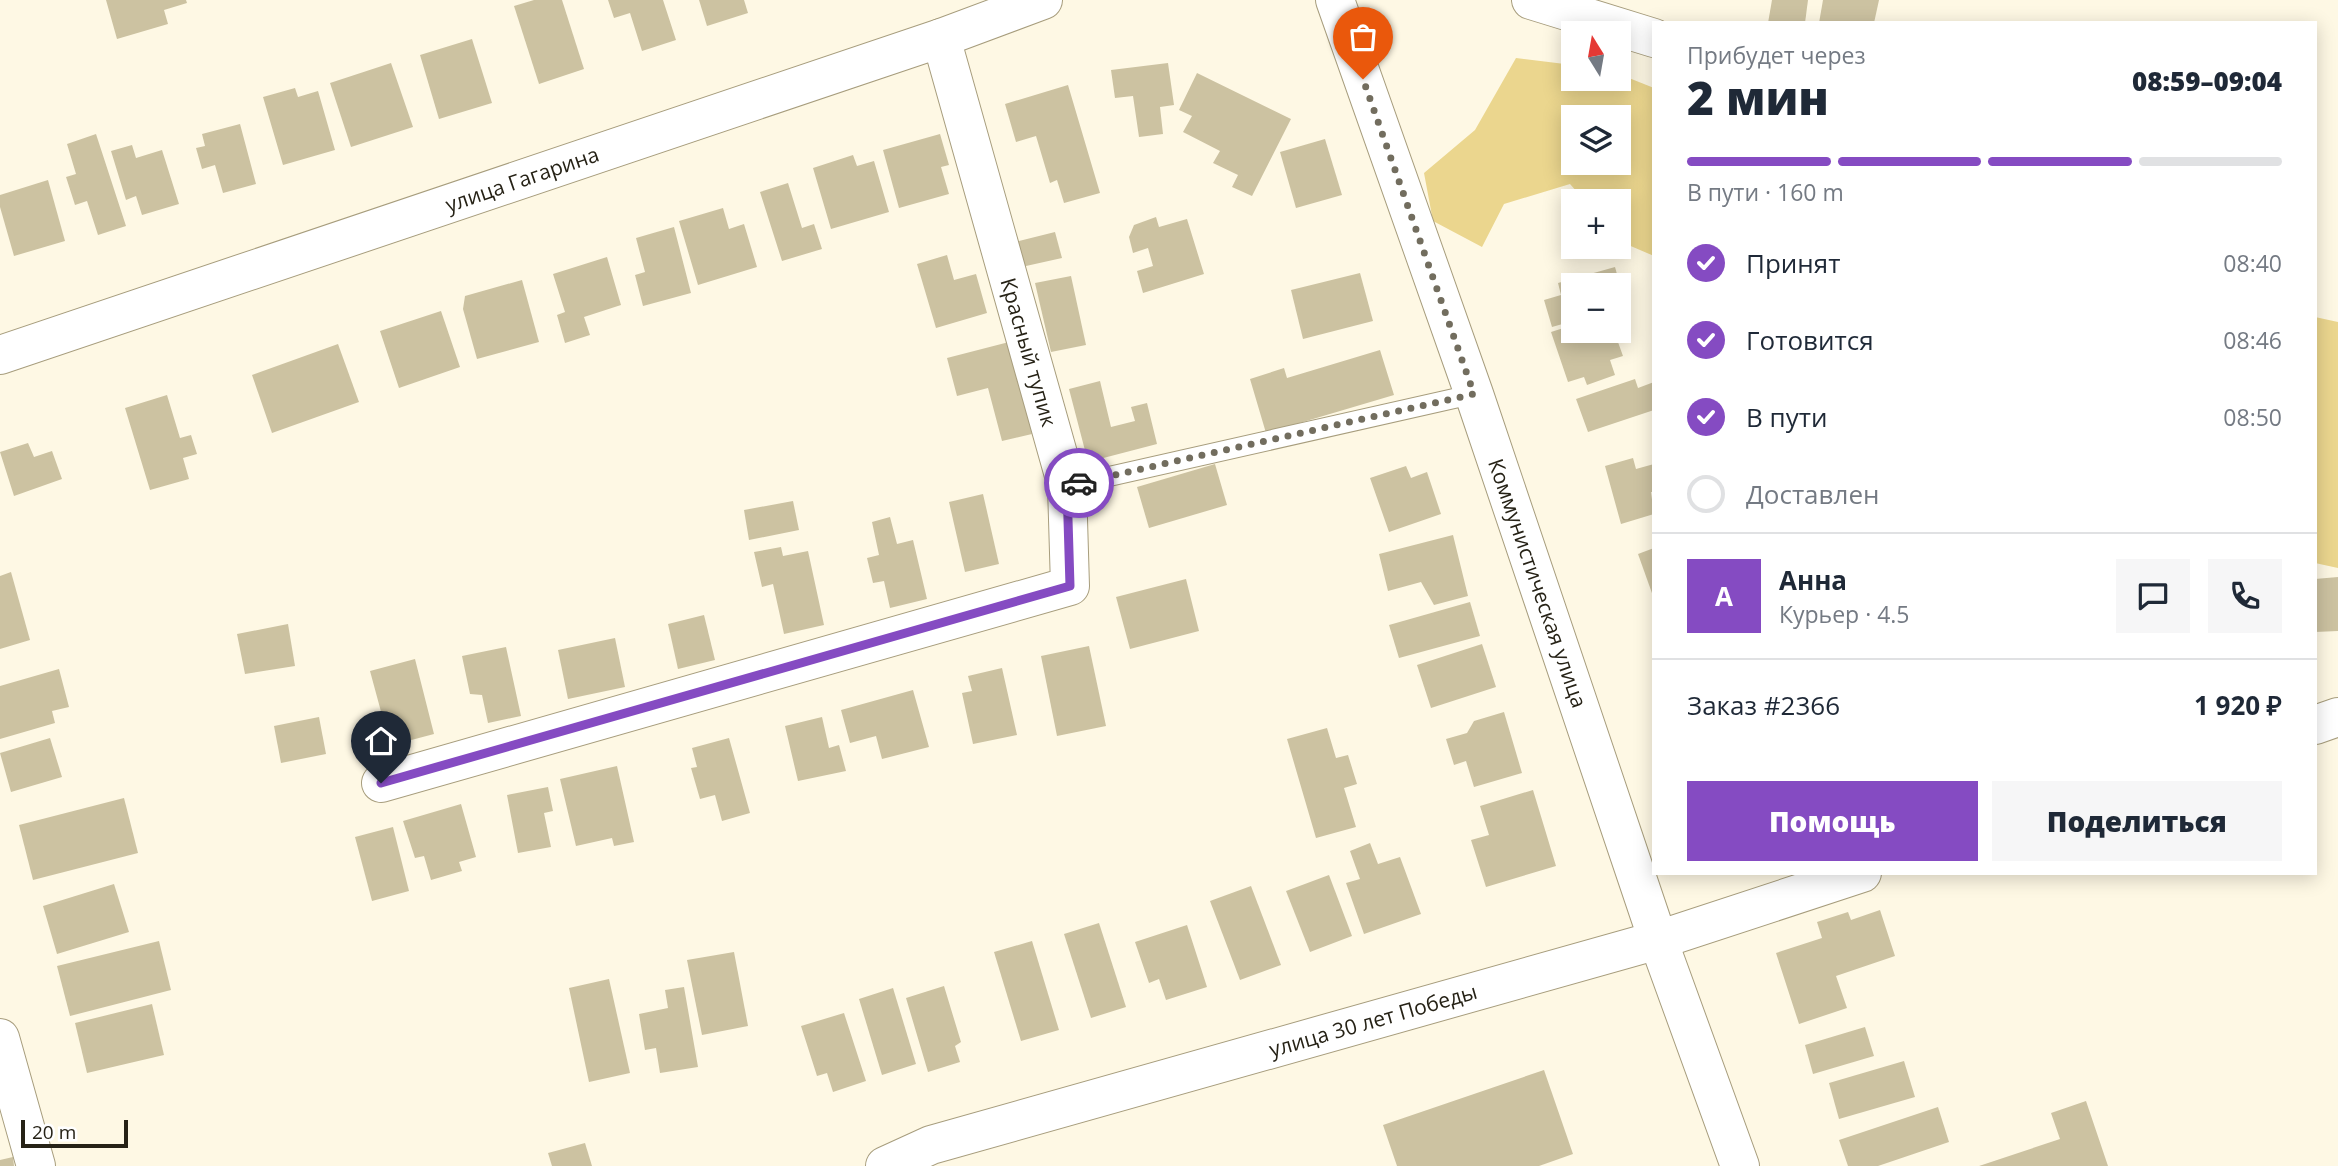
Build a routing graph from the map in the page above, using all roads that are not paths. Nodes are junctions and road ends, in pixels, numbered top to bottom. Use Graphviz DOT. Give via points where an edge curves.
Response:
graph roads {
  1 [pos="1043,0"];
  2 [pos="1335,0"];
  3 [pos="1531,0"];
  4 [pos="1652,37"];
  5 [pos="941,38"];
  6 [pos="0,355"];
  7 [pos="1474,394"];
  8 [pos="1067,486"];
  9 [pos="2338,717"];
  10 [pos="2317,724"];
  11 [pos="381,783"];
  12 [pos="1856,875"];
  13 [pos="1658,940"];
  14 [pos="0,1038"];
  15 [pos="36,1166"];
  16 [pos="885,1166"];
  17 [pos="1740,1166"];
  1 -- 5 [label="street, улица Гагарина"];
  2 -- 7 [label="street, Коммунистическая улица"];
  3 -- 4 [label="street"];
  5 -- 6 [label="street, улица Гагарина"];
  5 -- 8 [label="street, Красный тупик"];
  7 -- 8 [label="lane"];
  7 -- 13 [label="street, Коммунистическая улица"];
  8 -- 11 [label="street, Красный тупик" via="1070,586"];
  9 -- 10 [label="street"];
  12 -- 13 [label="street, улица 30 лет Победы"];
  13 -- 16 [label="street, улица 30 лет Победы" via="931,1145"];
  13 -- 17 [label="street, Коммунистическая улица"];
  14 -- 15 [label="street"];
}
